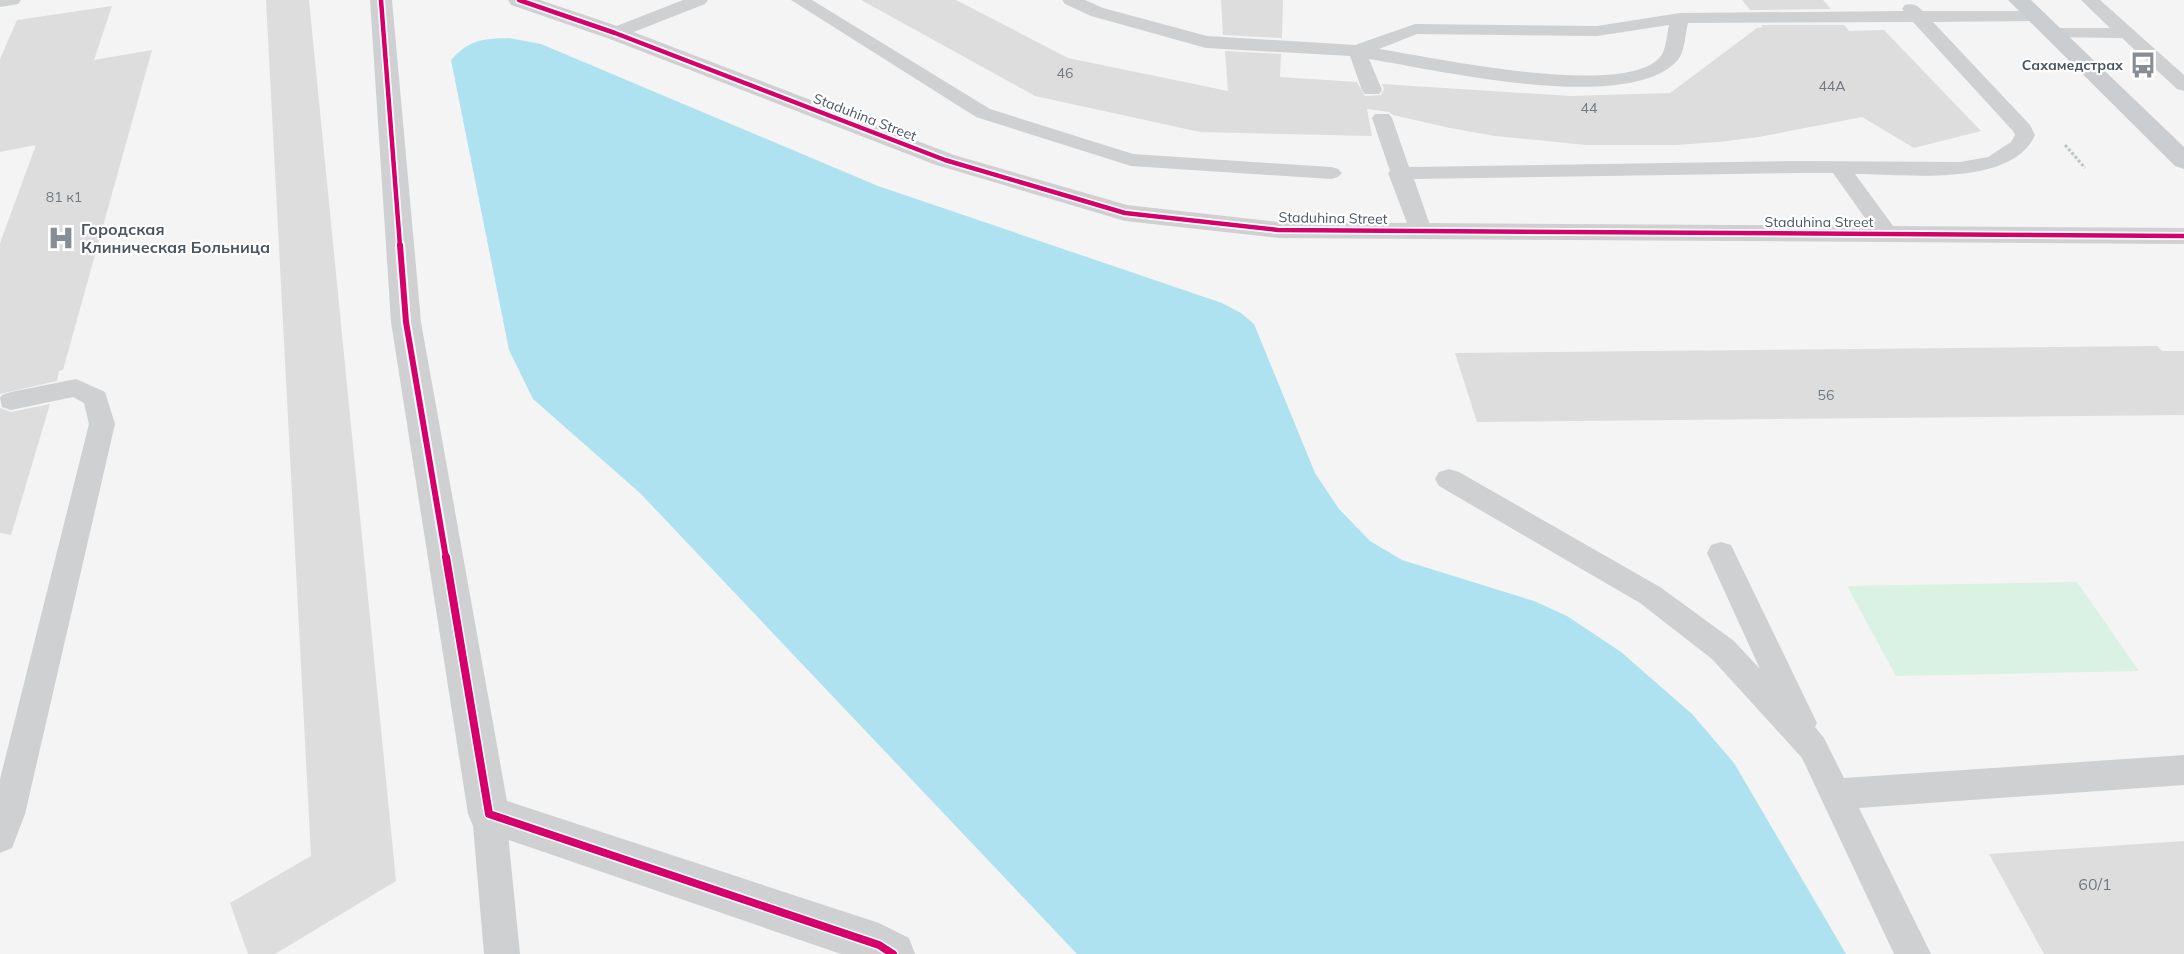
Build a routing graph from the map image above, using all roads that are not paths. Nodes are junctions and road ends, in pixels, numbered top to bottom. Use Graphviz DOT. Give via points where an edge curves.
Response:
graph roads {
  1 [pos="12,0"];
  2 [pos="381,0"];
  3 [pos="519,0"];
  4 [pos="699,0"];
  5 [pos="800,0"];
  6 [pos="1071,0"];
  7 [pos="1902,0"];
  8 [pos="2019,0"];
  9 [pos="2090,0"];
  10 [pos="0,2"];
  11 [pos="1918,17"];
  12 [pos="1680,18"];
  13 [pos="2044,24"];
  14 [pos="615,33"];
  15 [pos="2126,33"];
  16 [pos="1357,51"];
  17 [pos="2184,85"];
  18 [pos="1372,90"];
  19 [pos="1382,118"];
  20 [pos="2184,161"];
  21 [pos="1839,166"];
  22 [pos="1331,173"];
  23 [pos="1399,173"];
  24 [pos="1421,231"];
  25 [pos="1888,234"];
  26 [pos="2184,236"];
  27 [pos="11,400"];
  28 [pos="1449,479"];
  29 [pos="1721,553"];
  30 [pos="1813,748"];
  31 [pos="2184,770"];
  32 [pos="1835,794"];
  33 [pos="489,814"];
  34 [pos="0,837"];
  35 [pos="502,954"];
  36 [pos="893,954"];
  37 [pos="1913,954"];
  1 -- 10 [label="lane"];
  2 -- 33 [label="street" via="406,322"];
  3 -- 14 [label="street, Staduhina Street"];
  4 -- 14 [label="lane"];
  5 -- 22 [label="lane" via="983,113 1131,160"];
  6 -- 16 [label="lane" via="1097,12 1206,42"];
  7 -- 11 [label="lane"];
  8 -- 13 [label="main road"];
  9 -- 15 [label="lane"];
  11 -- 12 [label="lane"];
  11 -- 13 [label="lane"];
  11 -- 21 [label="lane" via="2023,129 2025,135 2020,146 1995,162 1960,168"];
  12 -- 16 [label="lane" via="1597,31 1415,29"];
  12 -- 16 [label="lane" via="1671,57 1659,68 1601,82 1544,81"];
  13 -- 15 [label="lane"];
  13 -- 20 [label="main road"];
  14 -- 24 [label="street, Staduhina Street" via="945,160 1125,213 1278,230"];
  15 -- 17 [label="lane"];
  16 -- 18 [label="lane"];
  19 -- 23 [label="lane"];
  21 -- 23 [label="lane"];
  21 -- 25 [label="lane"];
  23 -- 24 [label="lane"];
  24 -- 25 [label="street, Staduhina Street"];
  25 -- 26 [label="street, Staduhina Street"];
  27 -- 34 [label="lane" via="76,388 96,398 102,424"];
  28 -- 30 [label="lane" via="1650,595 1723,650"];
  29 -- 30 [label="lane"];
  30 -- 32 [label="lane"];
  31 -- 32 [label="lane"];
  32 -- 37 [label="lane"];
  33 -- 35 [label="lane"];
  33 -- 36 [label="street" via="879,945"];
}
